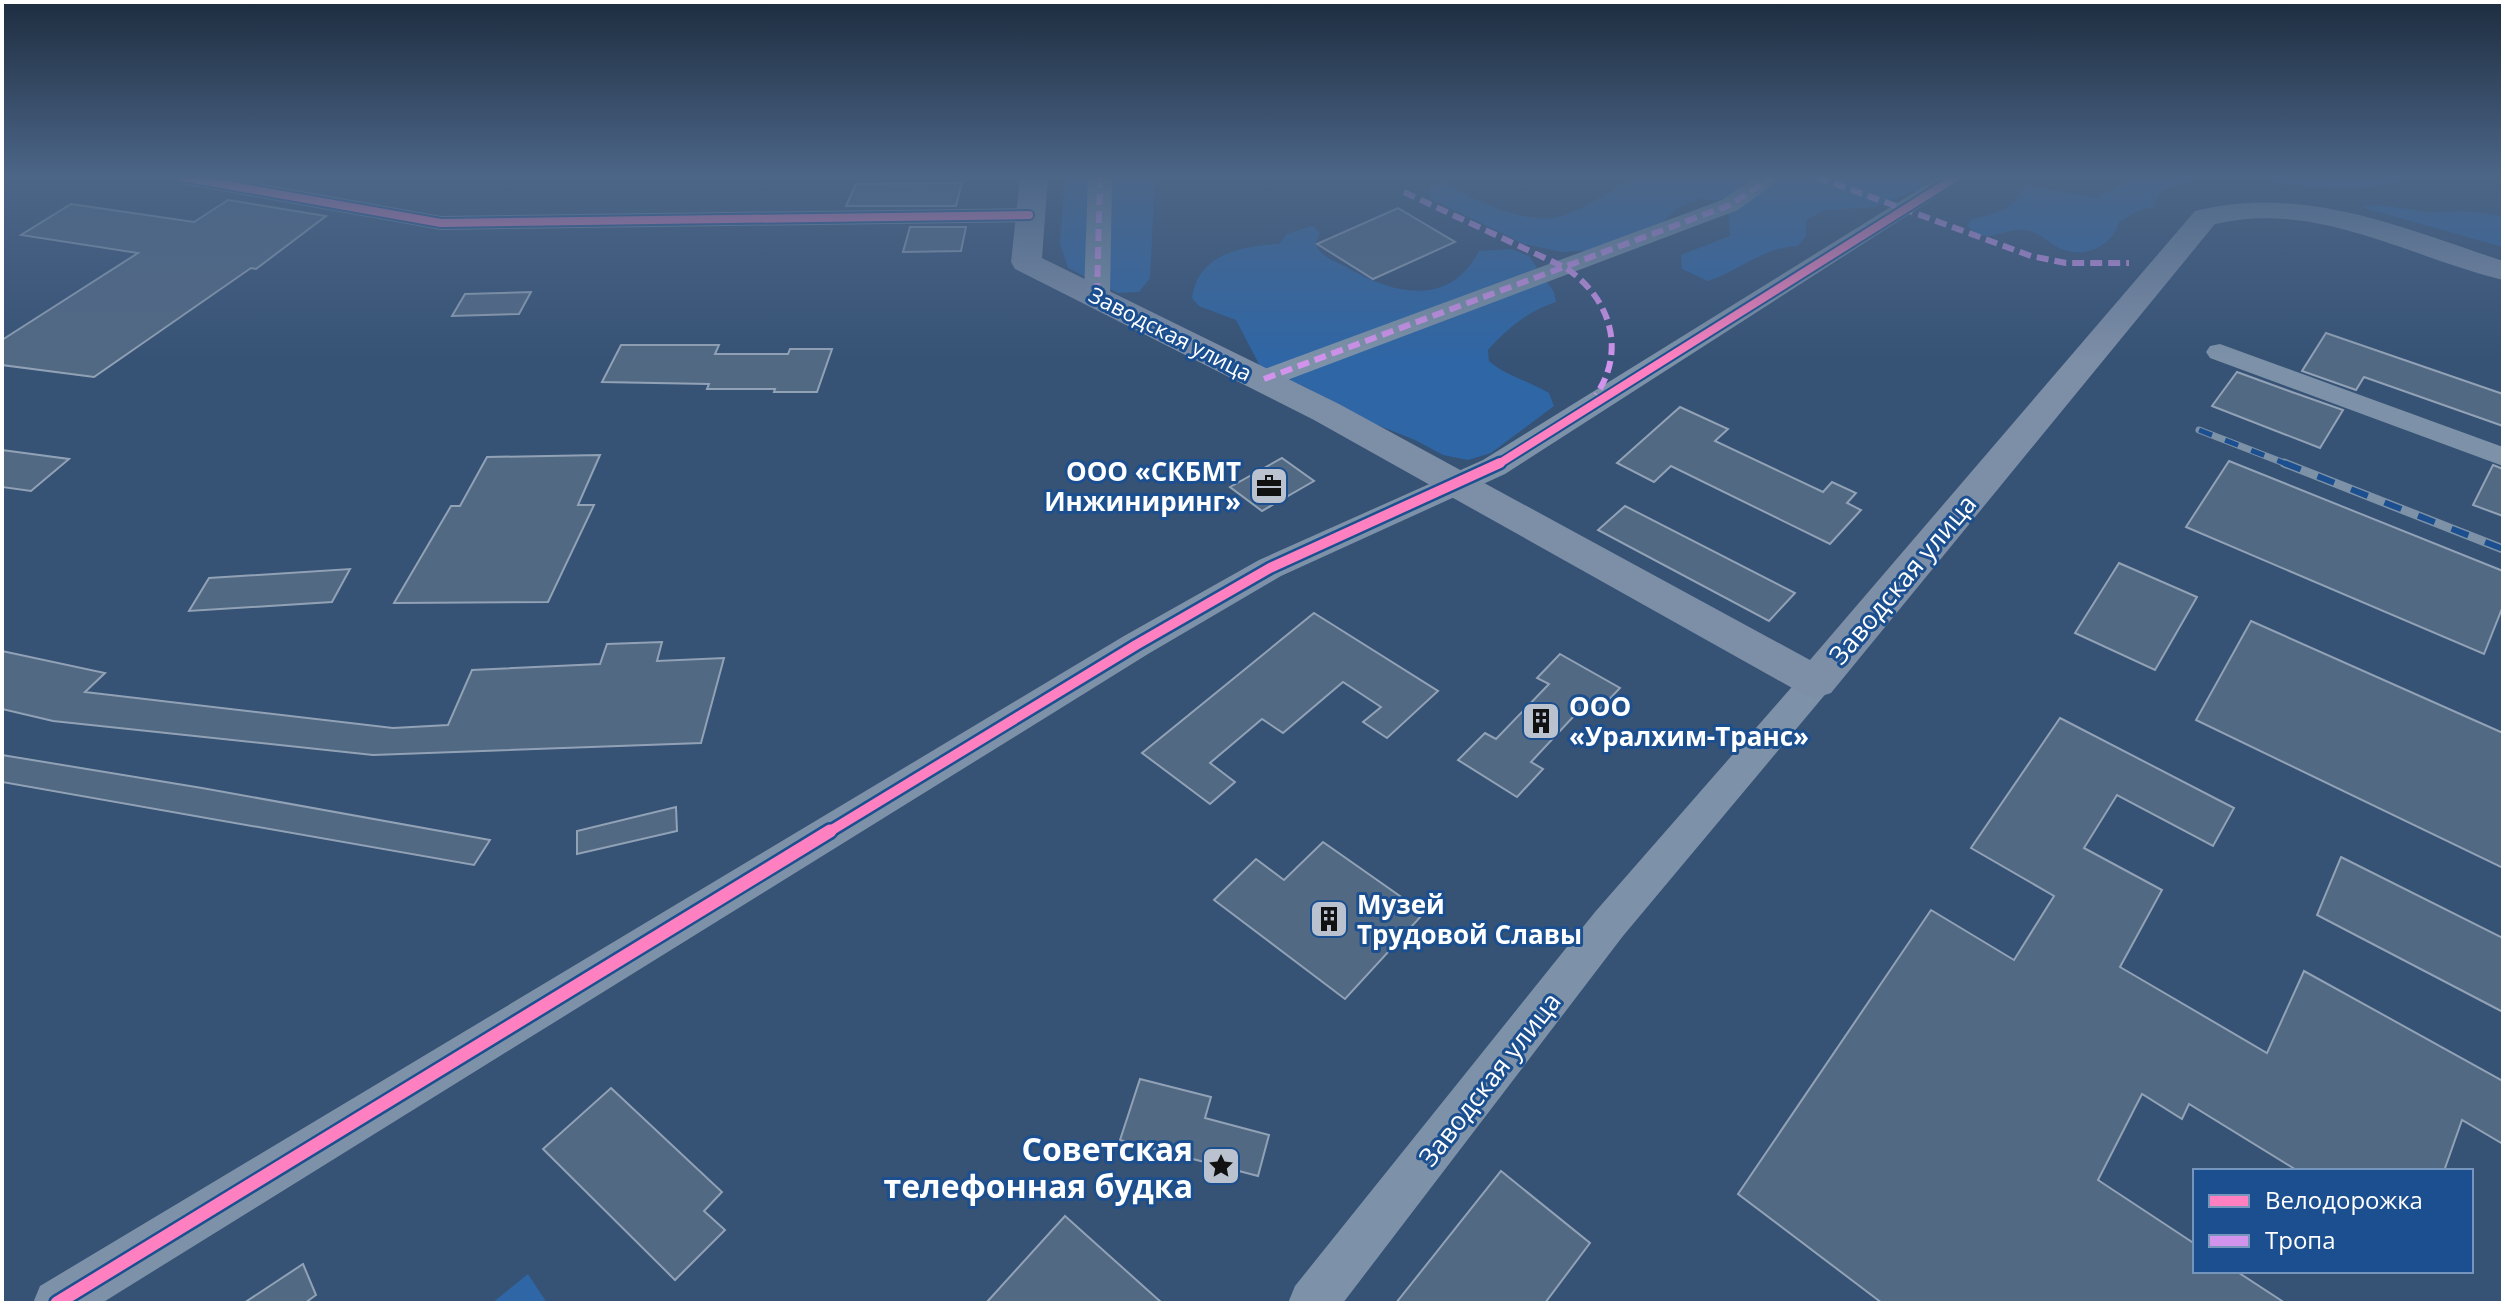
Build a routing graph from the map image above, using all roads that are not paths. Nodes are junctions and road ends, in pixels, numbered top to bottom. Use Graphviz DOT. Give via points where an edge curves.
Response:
graph roads {
  1 [pos="1028,238"];
  2 [pos="1098,238"];
  3 [pos="1642,238"];
  4 [pos="1859,238"];
  5 [pos="2184,238"];
  6 [pos="2398,238"];
  7 [pos="2503,271"];
  8 [pos="1097,295"];
  9 [pos="2220,352"];
  10 [pos="1264,379"];
  11 [pos="2503,457"];
  12 [pos="1816,682"];
  13 [pos="57,1303"];
  14 [pos="1312,1303"];
  1 -- 8 [label="main road, Заводская улица" via="1026,262"];
  2 -- 8 [label="street"];
  3 -- 10 [label="street"];
  4 -- 13 [label="street" via="1494,467 1270,568 1105,664"];
  5 -- 12 [label="main road, Заводская улица"];
  6 -- 7 [label="main road, Заводская улица"];
  8 -- 10 [label="main road, Заводская улица"];
  9 -- 11 [label="street"];
  10 -- 12 [label="main road, Заводская улица"];
  12 -- 14 [label="street, Заводская улица" via="1609,924"];
}
